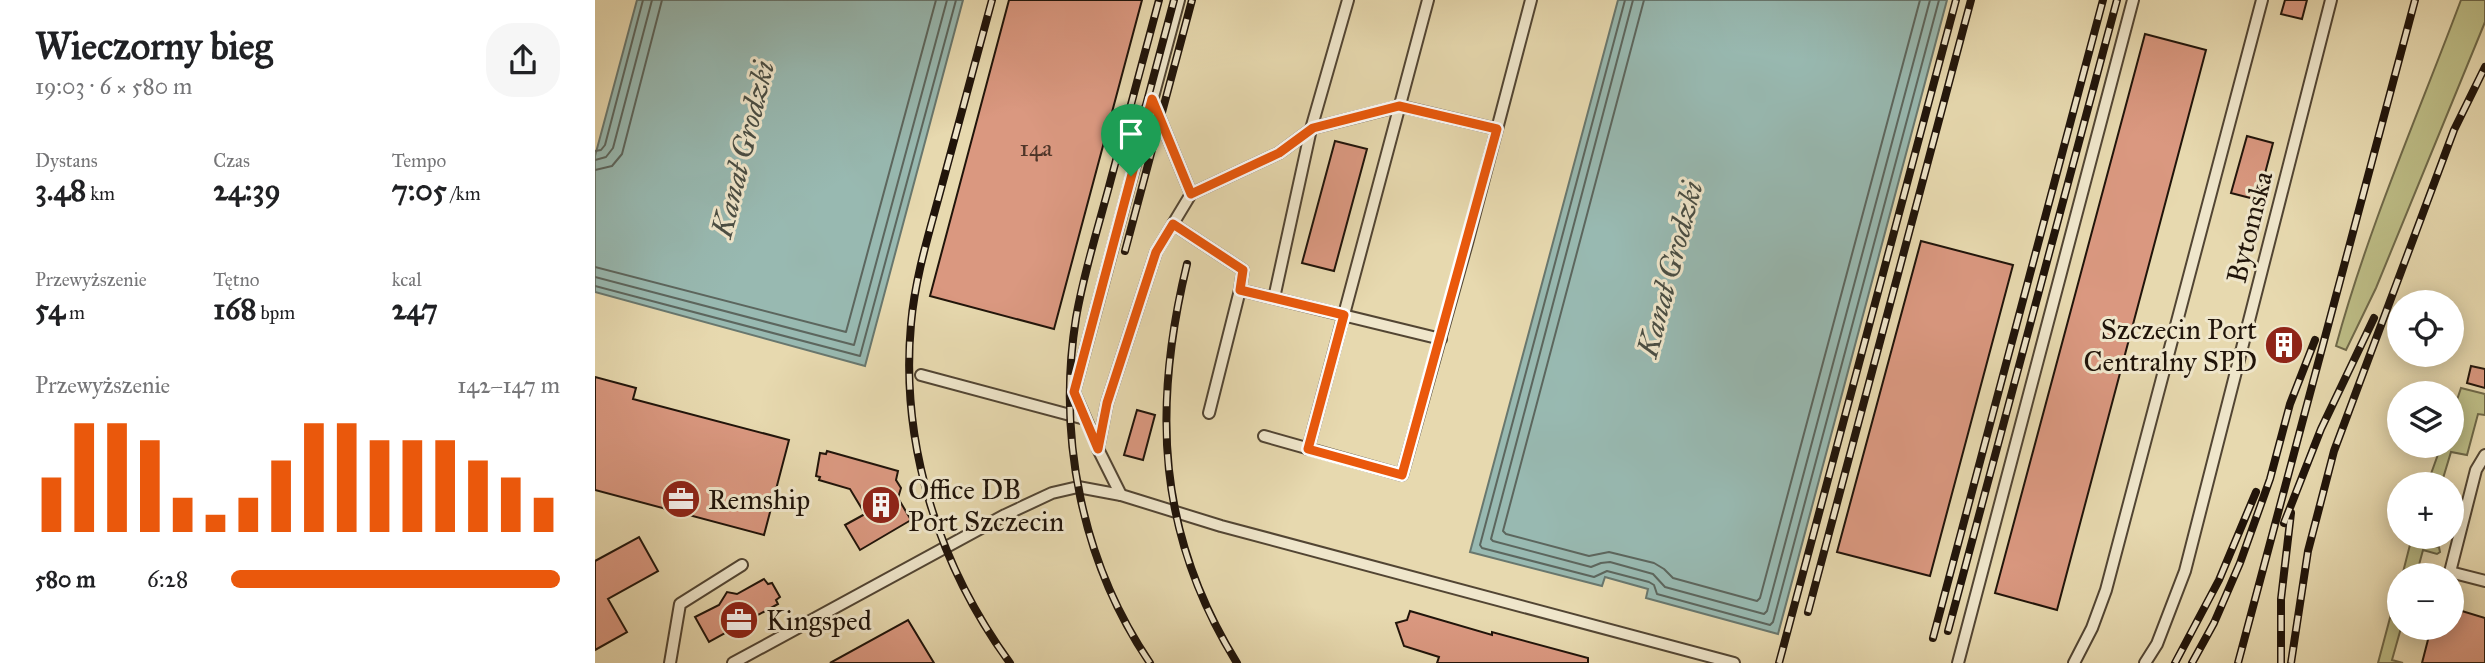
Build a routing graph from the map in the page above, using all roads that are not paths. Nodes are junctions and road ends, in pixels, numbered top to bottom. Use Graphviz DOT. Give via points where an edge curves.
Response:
graph roads {
  1 [pos="1179,0"];
  2 [pos="1348,0"];
  3 [pos="1428,0"];
  4 [pos="1531,0"];
  5 [pos="2133,0"];
  6 [pos="2262,0"];
  7 [pos="2330,0"];
  8 [pos="1152,99"];
  9 [pos="1399,106"];
  10 [pos="1311,129"];
  11 [pos="1497,129"];
  12 [pos="1191,194"];
  13 [pos="1173,224"];
  14 [pos="1240,290"];
  15 [pos="1274,298"];
  16 [pos="1344,315"];
  17 [pos="1441,339"];
  18 [pos="921,375"];
  19 [pos="1209,413"];
  20 [pos="1085,419"];
  21 [pos="1264,436"];
  22 [pos="1098,449"];
  23 [pos="1308,449"];
  24 [pos="2485,454"];
  25 [pos="1121,495"];
  26 [pos="742,565"];
  27 [pos="2485,581"];
  28 [pos="670,663"];
  29 [pos="733,663"];
  30 [pos="1734,663"];
  31 [pos="1958,663"];
  32 [pos="2074,663"];
  33 [pos="2145,663"];
  1 -- 8 [label="lane"];
  2 -- 10 [label="lane"];
  3 -- 9 [label="lane"];
  4 -- 11 [label="lane"];
  5 -- 31 [label="lane"];
  6 -- 32 [label="lane" via="2106,590"];
  7 -- 33 [label="lane, Bytomska" via="2185,571"];
  8 -- 12 [label="lane"];
  8 -- 20 [label="lane" via="1074,392"];
  9 -- 10 [label="lane"];
  9 -- 11 [label="lane"];
  9 -- 16 [label="lane"];
  10 -- 12 [label="lane" via="1279,153"];
  10 -- 15 [label="lane"];
  11 -- 17 [label="lane"];
  12 -- 13 [label="lane"];
  13 -- 14 [label="lane" via="1243,270"];
  13 -- 22 [label="lane" via="1156,252 1107,403"];
  14 -- 15 [label="lane"];
  14 -- 19 [label="lane"];
  15 -- 16 [label="lane"];
  16 -- 17 [label="lane"];
  16 -- 23 [label="lane"];
  17 -- 23 [label="lane" via="1402,475"];
  18 -- 20 [label="lane"];
  20 -- 22 [label="lane"];
  21 -- 23 [label="lane"];
  22 -- 25 [label="lane"];
  24 -- 27 [label="lane" via="2476,470 2450,572"];
  25 -- 29 [label="lane" via="1078,488 1037,499"];
  25 -- 30 [label="lane"];
  26 -- 28 [label="lane" via="680,604"];
}
